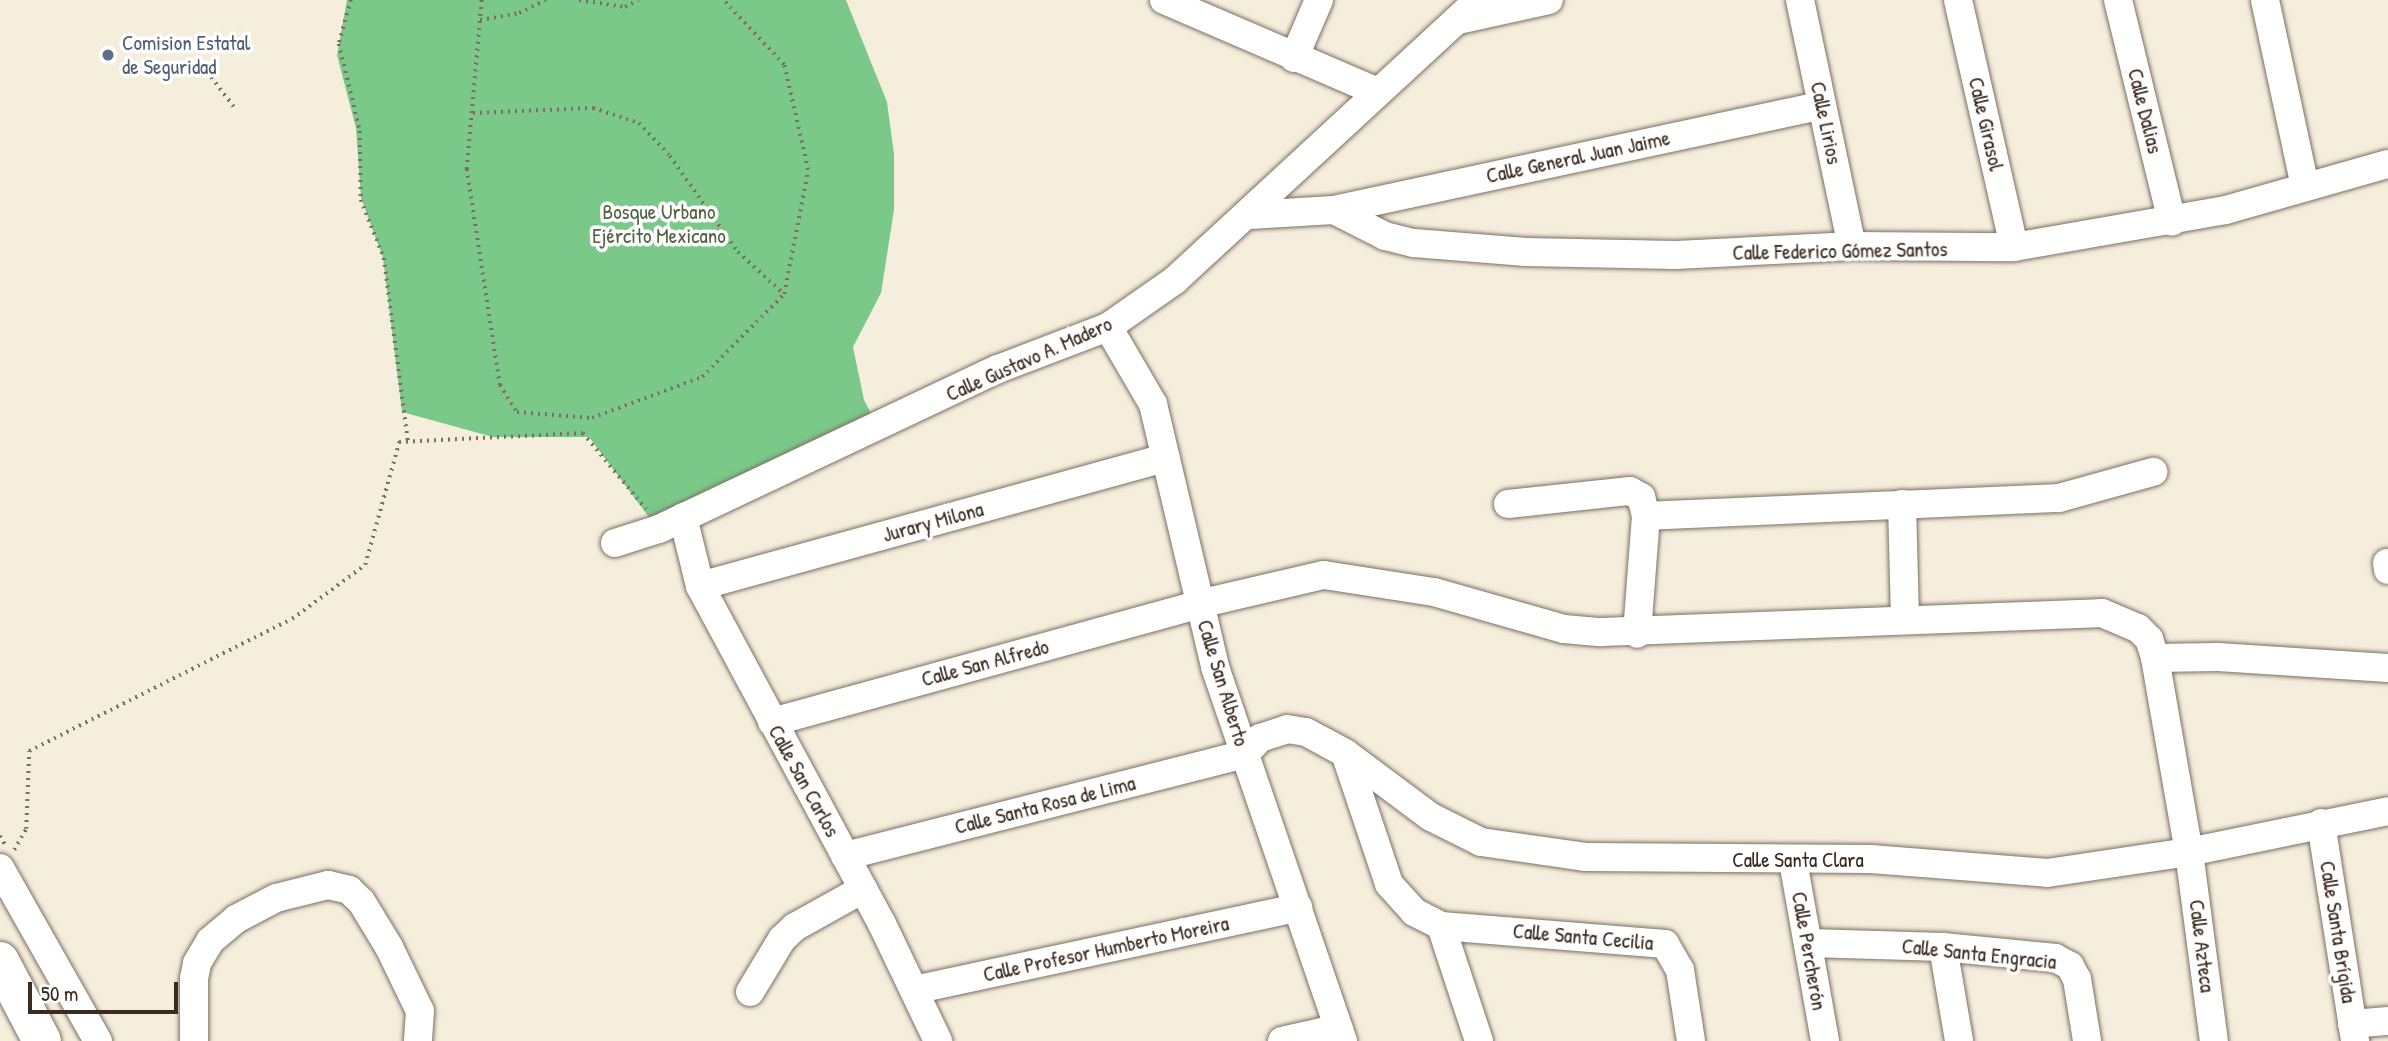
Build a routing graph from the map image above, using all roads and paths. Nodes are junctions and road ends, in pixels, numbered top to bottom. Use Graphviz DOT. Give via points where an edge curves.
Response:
graph roads {
  1 [pos="351,0"];
  2 [pos="482,0"];
  3 [pos="546,0"];
  4 [pos="579,0"];
  5 [pos="638,0"];
  6 [pos="723,0"];
  7 [pos="1320,0"];
  8 [pos="1478,0"];
  9 [pos="1549,0"];
  10 [pos="1800,0"];
  11 [pos="1958,0"];
  12 [pos="2118,0"];
  13 [pos="2265,0"];
  14 [pos="1173,2"];
  15 [pos="1459,10"];
  16 [pos="480,20"];
  17 [pos="1294,58"];
  18 [pos="203,66"];
  19 [pos="1375,91"];
  20 [pos="1822,105"];
  21 [pos="234,107"];
  22 [pos="472,113"];
  23 [pos="2388,164"];
  24 [pos="2305,187"];
  25 [pos="1334,210"];
  26 [pos="1249,215"];
  27 [pos="2172,222"];
  28 [pos="1852,246"];
  29 [pos="2014,247"];
  30 [pos="784,294"];
  31 [pos="1108,327"];
  32 [pos="408,441"];
  33 [pos="1166,458"];
  34 [pos="2153,472"];
  35 [pos="1508,503"];
  36 [pos="1902,504"];
  37 [pos="650,513"];
  38 [pos="1646,516"];
  39 [pos="683,517"];
  40 [pos="615,543"];
  41 [pos="700,586"];
  42 [pos="1199,604"];
  43 [pos="1905,618"];
  44 [pos="1637,634"];
  45 [pos="2155,658"];
  46 [pos="2388,668"];
  47 [pos="772,722"];
  48 [pos="1345,753"];
  49 [pos="1245,754"];
  50 [pos="2388,811"];
  51 [pos="2321,823"];
  52 [pos="2189,852"];
  53 [pos="845,856"];
  54 [pos="6,861"];
  55 [pos="1793,861"];
  56 [pos="863,889"];
  57 [pos="1298,908"];
  58 [pos="1441,926"];
  59 [pos="1809,943"];
  60 [pos="1943,947"];
  61 [pos="2,965"];
  62 [pos="914,990"];
  63 [pos="750,992"];
  64 [pos="2388,1021"];
  65 [pos="2354,1033"];
  66 [pos="1341,1034"];
  67 [pos="42,1041"];
  68 [pos="97,1041"];
  69 [pos="194,1041"];
  70 [pos="418,1041"];
  71 [pos="938,1041"];
  72 [pos="1283,1041"];
  73 [pos="1479,1041"];
  74 [pos="1690,1041"];
  75 [pos="1825,1041"];
  76 [pos="1959,1041"];
  77 [pos="2087,1041"];
  78 [pos="2214,1041"];
  1 -- 32 [label="path" via="340,44 360,131 361,200 384,258"];
  2 -- 16 [label="path"];
  3 -- 16 [label="path" via="519,13"];
  4 -- 5 [label="path" via="625,7"];
  6 -- 30 [label="path" via="784,65 808,170"];
  7 -- 17 [label="street"];
  8 -- 15 [label="street, Calle Gustavo A. Madero"];
  9 -- 15 [label="street"];
  10 -- 20 [label="street, Calle Lirios"];
  11 -- 29 [label="street, Calle Girasol"];
  12 -- 27 [label="street, Calle Dalias"];
  13 -- 24 [label="street"];
  14 -- 17 [label="street"];
  15 -- 19 [label="street, Calle Gustavo A. Madero"];
  16 -- 22 [label="path"];
  17 -- 19 [label="street"];
  18 -- 21 [label="path"];
  19 -- 26 [label="street, Calle Gustavo A. Madero"];
  20 -- 25 [label="street, Calle General Juan Jaime"];
  20 -- 28 [label="street, Calle Lirios"];
  22 -- 30 [label="path" via="593,107 639,123 670,156 738,251"];
  22 -- 30 [label="path" via="467,169 493,346 500,385 517,412 592,418 702,377"];
  23 -- 24 [label="street, Calle Federico Gómez Santos"];
  24 -- 27 [label="street, Calle Federico Gómez Santos"];
  25 -- 26 [label="street"];
  25 -- 28 [label="street, Calle Federico Gómez Santos" via="1385,236 1465,249 1676,255"];
  26 -- 31 [label="street, Calle Gustavo A. Madero" via="1175,280"];
  27 -- 29 [label="street, Calle Federico Gómez Santos"];
  28 -- 29 [label="street, Calle Federico Gómez Santos"];
  31 -- 33 [label="street, Calle San Alberto" via="1153,404"];
  31 -- 39 [label="street, Calle Gustavo A. Madero" via="998,369"];
  32 -- 37 [label="path" via="583,433"];
  32 -- 54 [label="path" via="399,442 365,565 292,619 29,751 26,829"];
  33 -- 41 [label="street, Jurary Milona"];
  33 -- 42 [label="street, Calle San Alberto"];
  34 -- 36 [label="street" via="2059,498"];
  35 -- 38 [label="street" via="1630,491 1641,497"];
  36 -- 38 [label="street"];
  36 -- 43 [label="street"];
  38 -- 44 [label="street"];
  39 -- 40 [label="street, Calle Gustavo A. Madero"];
  39 -- 41 [label="street, Calle San Carlos"];
  41 -- 47 [label="street, Calle San Carlos"];
  42 -- 44 [label="street, Calle San Alfredo" via="1297,580 1348,576 1434,592 1564,629"];
  42 -- 47 [label="street, Calle San Alfredo"];
  42 -- 49 [label="street, Calle San Alberto"];
  43 -- 44 [label="street, Calle San Alfredo"];
  43 -- 45 [label="street, Calle Azteca" via="2102,613 2138,628 2149,639"];
  45 -- 46 [label="street" via="2218,657"];
  45 -- 52 [label="street, Calle Azteca"];
  47 -- 53 [label="street, Calle San Carlos"];
  48 -- 49 [label="street, Calle Santa Clara" via="1306,732 1286,729 1260,738"];
  48 -- 55 [label="street, Calle Santa Clara" via="1431,817 1480,842 1584,857"];
  48 -- 58 [label="street" via="1389,884 1414,912"];
  49 -- 53 [label="street, Calle Santa Rosa de Lima"];
  49 -- 57 [label="street, Calle San Alberto"];
  50 -- 51 [label="street, Calle Santa Clara"];
  51 -- 52 [label="street, Calle Santa Clara"];
  51 -- 65 [label="street, Calle Santa Brígida"];
  52 -- 55 [label="street, Calle Santa Clara" via="2047,873 1871,859"];
  52 -- 78 [label="street, Calle Azteca"];
  53 -- 56 [label="street, Calle San Carlos"];
  54 -- 68 [label="street"];
  55 -- 59 [label="street, Calle Percherón"];
  56 -- 62 [label="street, Calle San Carlos"];
  56 -- 63 [label="street" via="795,927 782,939"];
  57 -- 62 [label="street, Calle Profesor Humberto Moreira"];
  57 -- 66 [label="street, Calle San Alberto"];
  58 -- 73 [label="street"];
  58 -- 74 [label="street, Calle Santa Cecilia" via="1664,944 1680,970"];
  59 -- 60 [label="street, Calle Santa Engracia"];
  59 -- 75 [label="street, Calle Percherón"];
  60 -- 76 [label="street"];
  60 -- 77 [label="street, Calle Santa Engracia" via="2055,958 2070,966 2077,979"];
  61 -- 67 [label="highway"];
  62 -- 71 [label="street, Calle San Carlos"];
  64 -- 65 [label="street"];
  66 -- 72 [label="street"];
  69 -- 70 [label="street" via="194,979 197,963 210,942 236,919 276,898 328,884 349,890 361,901 389,947 420,1011"];
}
